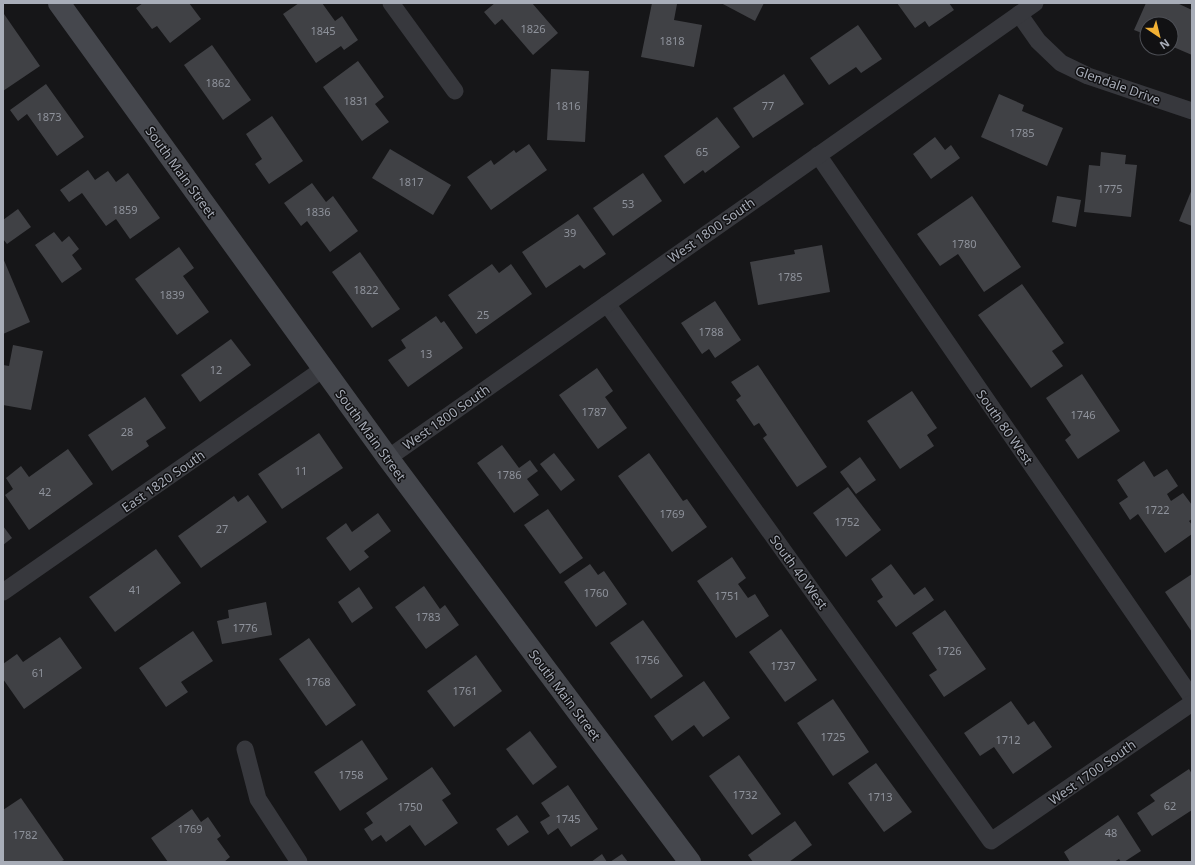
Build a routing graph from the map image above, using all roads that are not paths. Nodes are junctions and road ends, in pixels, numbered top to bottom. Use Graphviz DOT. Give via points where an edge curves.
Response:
graph roads {
  1 [pos="59,3"];
  2 [pos="391,3"];
  3 [pos="1035,3"];
  4 [pos="1019,14"];
  5 [pos="455,91"];
  6 [pos="1192,112"];
  7 [pos="818,156"];
  8 [pos="607,304"];
  9 [pos="323,369"];
  10 [pos="388,458"];
  11 [pos="3,592"];
  12 [pos="1192,698"];
  13 [pos="1192,703"];
  14 [pos="245,748"];
  15 [pos="991,841"];
  16 [pos="299,862"];
  17 [pos="690,862"];
  1 -- 9 [label="street, South Main Street"];
  2 -- 5 [label="street"];
  3 -- 4 [label="street, West 1800 South"];
  4 -- 6 [label="street, Glendale Drive" via="1038,41 1061,63 1088,76"];
  4 -- 7 [label="street, West 1800 South"];
  7 -- 8 [label="street, West 1800 South"];
  7 -- 12 [label="street, South 80 West"];
  8 -- 10 [label="street, West 1800 South"];
  8 -- 15 [label="street, South 40 West"];
  9 -- 10 [label="street, South Main Street"];
  9 -- 11 [label="street, East 1820 South"];
  10 -- 17 [label="street, South Main Street"];
  13 -- 15 [label="street, West 1700 South"];
  14 -- 16 [label="street" via="258,799"];
}
